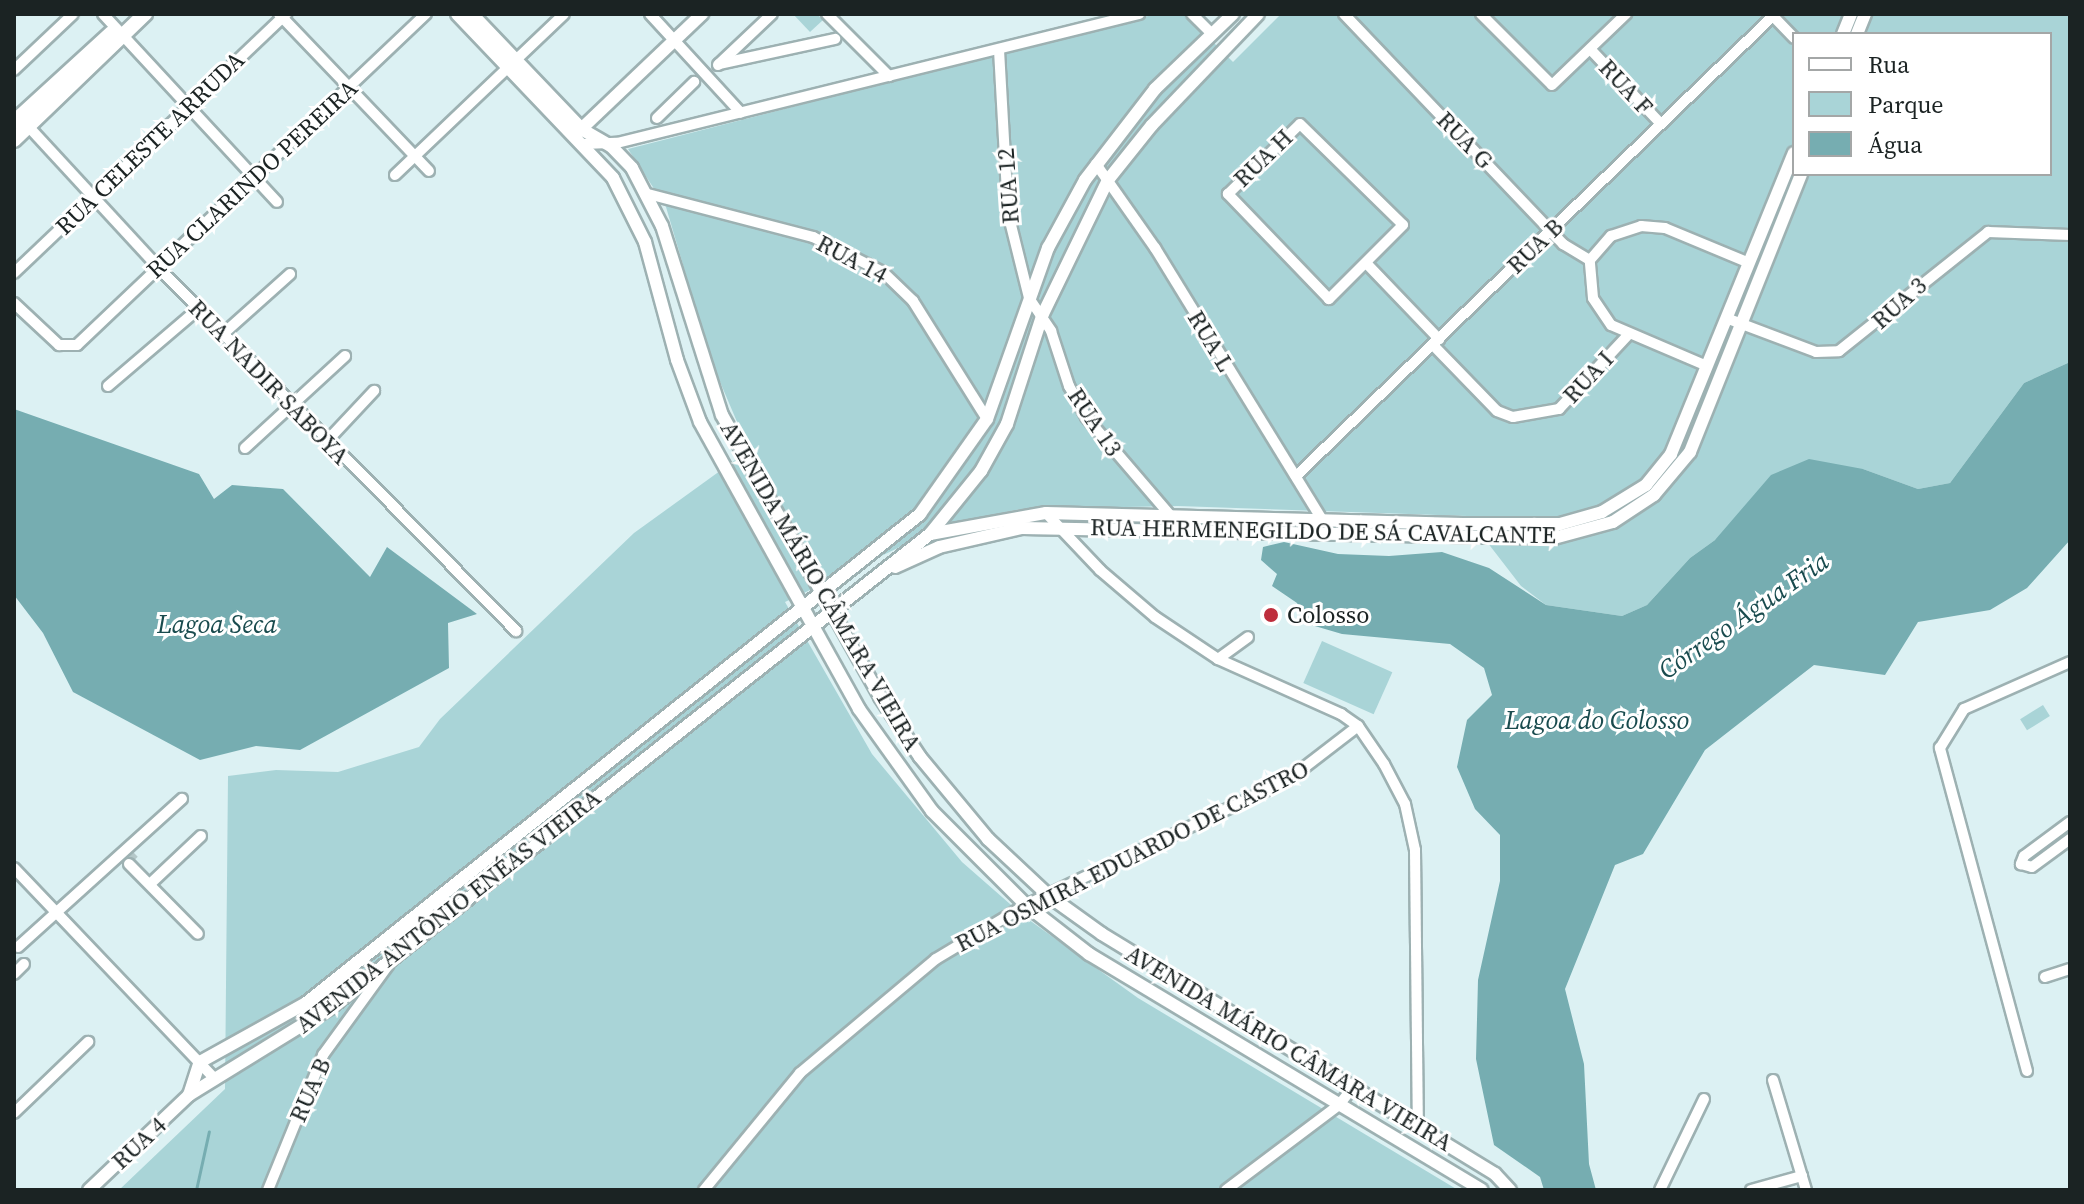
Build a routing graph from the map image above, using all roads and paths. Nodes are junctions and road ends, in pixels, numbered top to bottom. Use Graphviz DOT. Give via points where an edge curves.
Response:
graph roads {
  1 [pos="73,14"];
  2 [pos="103,14"];
  3 [pos="131,14"];
  4 [pos="145,14"];
  5 [pos="426,14"];
  6 [pos="457,14"];
  7 [pos="472,14"];
  8 [pos="564,14"];
  9 [pos="650,14"];
  10 [pos="702,14"];
  11 [pos="772,14"];
  12 [pos="1139,14"];
  13 [pos="1192,14"];
  14 [pos="1233,14"];
  15 [pos="1258,14"];
  16 [pos="1344,14"];
  17 [pos="1481,14"];
  18 [pos="1626,14"];
  19 [pos="283,15"];
  20 [pos="1772,15"];
  21 [pos="832,16"];
  22 [pos="119,32"];
  23 [pos="1212,34"];
  24 [pos="1792,36"];
  25 [pos="835,39"];
  26 [pos="676,41"];
  27 [pos="999,50"];
  28 [pos="1592,51"];
  29 [pos="512,64"];
  30 [pos="719,64"];
  31 [pos="14,70"];
  32 [pos="889,76"];
  33 [pos="700,77"];
  34 [pos="350,88"];
  35 [pos="188,107"];
  36 [pos="741,113"];
  37 [pos="23,117"];
  38 [pos="657,118"];
  39 [pos="1661,124"];
  40 [pos="580,136"];
  41 [pos="14,140"];
  42 [pos="601,140"];
  43 [pos="416,156"];
  44 [pos="1792,158"];
  45 [pos="1096,164"];
  46 [pos="429,171"];
  47 [pos="395,175"];
  48 [pos="1800,176"];
  49 [pos="252,177"];
  50 [pos="1108,180"];
  51 [pos="648,194"];
  52 [pos="93,198"];
  53 [pos="277,202"];
  54 [pos="1551,230"];
  55 [pos="2070,235"];
  56 [pos="1590,260"];
  57 [pos="1749,263"];
  58 [pos="1368,265"];
  59 [pos="158,267"];
  60 [pos="14,273"];
  61 [pos="290,274"];
  62 [pos="1029,298"];
  63 [pos="14,303"];
  64 [pos="198,309"];
  65 [pos="1042,316"];
  66 [pos="1726,318"];
  67 [pos="1742,324"];
  68 [pos="223,334"];
  69 [pos="1627,336"];
  70 [pos="1436,342"];
  71 [pos="345,356"];
  72 [pos="1707,366"];
  73 [pos="108,386"];
  74 [pos="374,391"];
  75 [pos="290,404"];
  76 [pos="987,419"];
  77 [pos="327,441"];
  78 [pos="245,448"];
  79 [pos="1296,476"];
  80 [pos="1046,513"];
  81 [pos="1169,514"];
  82 [pos="1322,519"];
  83 [pos="1054,526"];
  84 [pos="930,534"];
  85 [pos="874,576"];
  86 [pos="819,591"];
  87 [pos="802,607"];
  88 [pos="829,610"];
  89 [pos="812,625"];
  90 [pos="516,631"];
  91 [pos="1248,637"];
  92 [pos="1218,659"];
  93 [pos="2070,662"];
  94 [pos="1358,726"];
  95 [pos="182,799"];
  96 [pos="2070,822"];
  97 [pos="201,836"];
  98 [pos="2070,839"];
  99 [pos="129,859"];
  100 [pos="14,868"];
  101 [pos="150,884"];
  102 [pos="1049,896"];
  103 [pos="1026,905"];
  104 [pos="56,912"];
  105 [pos="198,934"];
  106 [pos="18,947"];
  107 [pos="393,959"];
  108 [pos="24,964"];
  109 [pos="2070,969"];
  110 [pos="14,974"];
  111 [pos="2045,977"];
  112 [pos="88,1042"];
  113 [pos="200,1062"];
  114 [pos="2027,1071"];
  115 [pos="213,1077"];
  116 [pos="1773,1080"];
  117 [pos="1353,1087"];
  118 [pos="189,1095"];
  119 [pos="1704,1099"];
  120 [pos="1339,1105"];
  121 [pos="14,1113"];
  122 [pos="1418,1126"];
  123 [pos="1495,1174"];
  124 [pos="1802,1176"];
  125 [pos="89,1190"];
  126 [pos="268,1190"];
  127 [pos="704,1190"];
  128 [pos="1226,1190"];
  129 [pos="1482,1190"];
  130 [pos="1510,1190"];
  131 [pos="1660,1190"];
  132 [pos="1751,1190"];
  133 [pos="1806,1190"];
  1 -- 31 [label="street"];
  2 -- 22 [label="street"];
  3 -- 22 [label="main road"];
  4 -- 22 [label="main road"];
  5 -- 34 [label="street, RUA CLARINDO PEREIRA"];
  6 -- 29 [label="street"];
  7 -- 29 [label="street"];
  8 -- 29 [label="street"];
  9 -- 26 [label="street"];
  10 -- 26 [label="street"];
  11 -- 30 [label="street"];
  12 -- 27 [label="street"];
  13 -- 23 [label="street"];
  14 -- 23 [label="street, AVENIDA ANTÔNIO ENÉAS VIEIRA"];
  15 -- 50 [label="street, AVENIDA ANTÔNIO ENÉAS VIEIRA" via="1161,114"];
  16 -- 54 [label="street, RUA G"];
  17 -- 28 [label="street, RUA F" via="1549,85"];
  18 -- 28 [label="street, RUA F"];
  19 -- 34 [label="street"];
  19 -- 35 [label="street, RUA CELESTE ARRUDA"];
  20 -- 24 [label="street"];
  20 -- 39 [label="street, RUA B"];
  21 -- 32 [label="street"];
  22 -- 35 [label="street"];
  22 -- 37 [label="main road"];
  23 -- 45 [label="street, AVENIDA ANTÔNIO ENÉAS VIEIRA" via="1155,89"];
  25 -- 30 [label="street"];
  26 -- 33 [label="street"];
  26 -- 40 [label="street"];
  27 -- 32 [label="street"];
  27 -- 62 [label="street, RUA 12" via="1010,225"];
  28 -- 39 [label="street, RUA F"];
  29 -- 40 [label="street, AVENIDA MÁRIO CÂMARA VIEIRA"];
  29 -- 43 [label="street"];
  30 -- 33 [label="street"];
  32 -- 36 [label="street"];
  33 -- 36 [label="street"];
  33 -- 38 [label="street"];
  34 -- 43 [label="street"];
  34 -- 49 [label="street, RUA CLARINDO PEREIRA"];
  35 -- 49 [label="street"];
  35 -- 52 [label="street, RUA CELESTE ARRUDA"];
  36 -- 42 [label="street" via="617,143"];
  37 -- 41 [label="main road"];
  37 -- 52 [label="street, RUA NADIR SABOYA"];
  39 -- 54 [label="street, RUA B"];
  40 -- 42 [label="street, AVENIDA MÁRIO CÂMARA VIEIRA"];
  40 -- 87 [label="street, AVENIDA MÁRIO CÂMARA VIEIRA" via="609,171 645,242 700,422"];
  42 -- 51 [label="street, AVENIDA MÁRIO CÂMARA VIEIRA" via="621,155"];
  43 -- 46 [label="street"];
  43 -- 47 [label="street"];
  44 -- 57 [label="street, RUA HERMENEGILDO DE SÁ CAVALCANTE"];
  45 -- 50 [label="street, RUA L"];
  45 -- 62 [label="street, AVENIDA ANTÔNIO ENÉAS VIEIRA" via="1048,248"];
  48 -- 67 [label="street, RUA HERMENEGILDO DE SÁ CAVALCANTE"];
  49 -- 53 [label="street"];
  49 -- 59 [label="street, RUA CLARINDO PEREIRA"];
  50 -- 65 [label="street, AVENIDA ANTÔNIO ENÉAS VIEIRA"];
  50 -- 79 [label="street, RUA L"];
  51 -- 76 [label="street, RUA 14" via="813,237 883,272 913,301"];
  51 -- 86 [label="street, AVENIDA MÁRIO CÂMARA VIEIRA" via="722,415"];
  52 -- 59 [label="street, RUA NADIR SABOYA"];
  52 -- 60 [label="street, RUA CELESTE ARRUDA"];
  54 -- 56 [label="street, RUA G" via="1567,248"];
  54 -- 70 [label="street, RUA B"];
  55 -- 67 [label="street, RUA 3" via="1988,232 1839,351 1816,352"];
  56 -- 57 [label="street" via="1611,236 1641,226 1665,228"];
  56 -- 69 [label="street" via="1595,303"];
  57 -- 66 [label="street, RUA HERMENEGILDO DE SÁ CAVALCANTE"];
  58 -- 58 [label="street, RUA H" via="1403,225 1307,126 1297,125 1229,191 1229,199 1325,298"];
  58 -- 70 [label="street"];
  59 -- 63 [label="street, RUA CLARINDO PEREIRA" via="77,345 59,345"];
  59 -- 64 [label="street, RUA NADIR SABOYA"];
  61 -- 68 [label="street"];
  62 -- 65 [label="street, RUA 12"];
  62 -- 76 [label="street, AVENIDA ANTÔNIO ENÉAS VIEIRA"];
  64 -- 68 [label="street, RUA NADIR SABOYA"];
  64 -- 73 [label="street"];
  65 -- 81 [label="street, RUA 13" via="1086,417"];
  65 -- 84 [label="street, AVENIDA ANTÔNIO ENÉAS VIEIRA" via="1016,402 997,443"];
  66 -- 67 [label="street, RUA 3"];
  66 -- 72 [label="street, RUA HERMENEGILDO DE SÁ CAVALCANTE"];
  67 -- 83 [label="street, RUA HERMENEGILDO DE SÁ CAVALCANTE" via="1685,460 1639,507 1584,533 1476,538"];
  68 -- 75 [label="street, RUA NADIR SABOYA"];
  69 -- 70 [label="street, RUA I" via="1559,409 1527,416 1497,411"];
  69 -- 72 [label="street"];
  70 -- 79 [label="street, RUA B"];
  71 -- 75 [label="street"];
  72 -- 82 [label="street, RUA HERMENEGILDO DE SÁ CAVALCANTE" via="1671,454 1646,485 1602,512 1560,524"];
  74 -- 77 [label="street"];
  75 -- 77 [label="street, RUA NADIR SABOYA"];
  75 -- 78 [label="street"];
  76 -- 86 [label="street, AVENIDA ANTÔNIO ENÉAS VIEIRA" via="920,514"];
  77 -- 90 [label="street, RUA NADIR SABOYA"];
  79 -- 82 [label="street, RUA L"];
  80 -- 81 [label="street, RUA HERMENEGILDO DE SÁ CAVALCANTE"];
  80 -- 83 [label="street"];
  80 -- 84 [label="street, RUA HERMENEGILDO DE SÁ CAVALCANTE"];
  81 -- 82 [label="street, RUA HERMENEGILDO DE SÁ CAVALCANTE"];
  83 -- 85 [label="street, RUA HERMENEGILDO DE SÁ CAVALCANTE" via="980,536"];
  83 -- 92 [label="street" via="1155,617"];
  84 -- 85 [label="street, AVENIDA ANTÔNIO ENÉAS VIEIRA"];
  85 -- 88 [label="street, AVENIDA ANTÔNIO ENÉAS VIEIRA"];
  86 -- 87 [label="street, AVENIDA ANTÔNIO ENÉAS VIEIRA"];
  86 -- 88 [label="street, AVENIDA MÁRIO CÂMARA VIEIRA"];
  87 -- 89 [label="street, AVENIDA MÁRIO CÂMARA VIEIRA"];
  87 -- 113 [label="street, AVENIDA ANTÔNIO ENÉAS VIEIRA" via="306,1003"];
  88 -- 89 [label="street, AVENIDA ANTÔNIO ENÉAS VIEIRA"];
  88 -- 102 [label="street, AVENIDA MÁRIO CÂMARA VIEIRA" via="920,757 988,839"];
  89 -- 103 [label="street, AVENIDA MÁRIO CÂMARA VIEIRA" via="900,771 969,853"];
  89 -- 107 [label="street, AVENIDA ANTÔNIO ENÉAS VIEIRA"];
  91 -- 92 [label="street"];
  92 -- 94 [label="street" via="1276,681"];
  93 -- 114 [label="street" via="1964,709 1940,748"];
  94 -- 102 [label="street, RUA OSMIRA EDUARDO DE CASTRO" via="1288,780"];
  94 -- 122 [label="street" via="1405,804 1415,850"];
  95 -- 99 [label="street"];
  96 -- 98 [label="street" via="2024,856 2021,864 2032,867"];
  97 -- 101 [label="street"];
  99 -- 101 [label="street"];
  99 -- 104 [label="street"];
  100 -- 104 [label="street"];
  101 -- 105 [label="street"];
  102 -- 103 [label="street, RUA OSMIRA EDUARDO DE CASTRO"];
  102 -- 117 [label="street, AVENIDA MÁRIO CÂMARA VIEIRA" via="1183,986"];
  103 -- 120 [label="street, AVENIDA MÁRIO CÂMARA VIEIRA" via="1089,954"];
  103 -- 127 [label="street, RUA OSMIRA EDUARDO DE CASTRO" via="936,959 824,1049"];
  104 -- 106 [label="street"];
  104 -- 113 [label="street"];
  107 -- 115 [label="street, AVENIDA ANTÔNIO ENÉAS VIEIRA" via="310,1022"];
  107 -- 126 [label="street, RUA B" via="323,1055"];
  108 -- 110 [label="street"];
  109 -- 111 [label="street"];
  112 -- 121 [label="street"];
  113 -- 115 [label="street"];
  113 -- 118 [label="street"];
  115 -- 118 [label="street, AVENIDA ANTÔNIO ENÉAS VIEIRA"];
  116 -- 124 [label="street"];
  117 -- 120 [label="street"];
  117 -- 122 [label="street, AVENIDA MÁRIO CÂMARA VIEIRA"];
  118 -- 125 [label="street, RUA 4"];
  119 -- 131 [label="street"];
  120 -- 128 [label="street"];
  120 -- 129 [label="street, AVENIDA MÁRIO CÂMARA VIEIRA"];
  122 -- 123 [label="street, AVENIDA MÁRIO CÂMARA VIEIRA"];
  123 -- 129 [label="street"];
  123 -- 130 [label="street, AVENIDA MÁRIO CÂMARA VIEIRA"];
  124 -- 132 [label="street"];
  124 -- 133 [label="street"];
}
